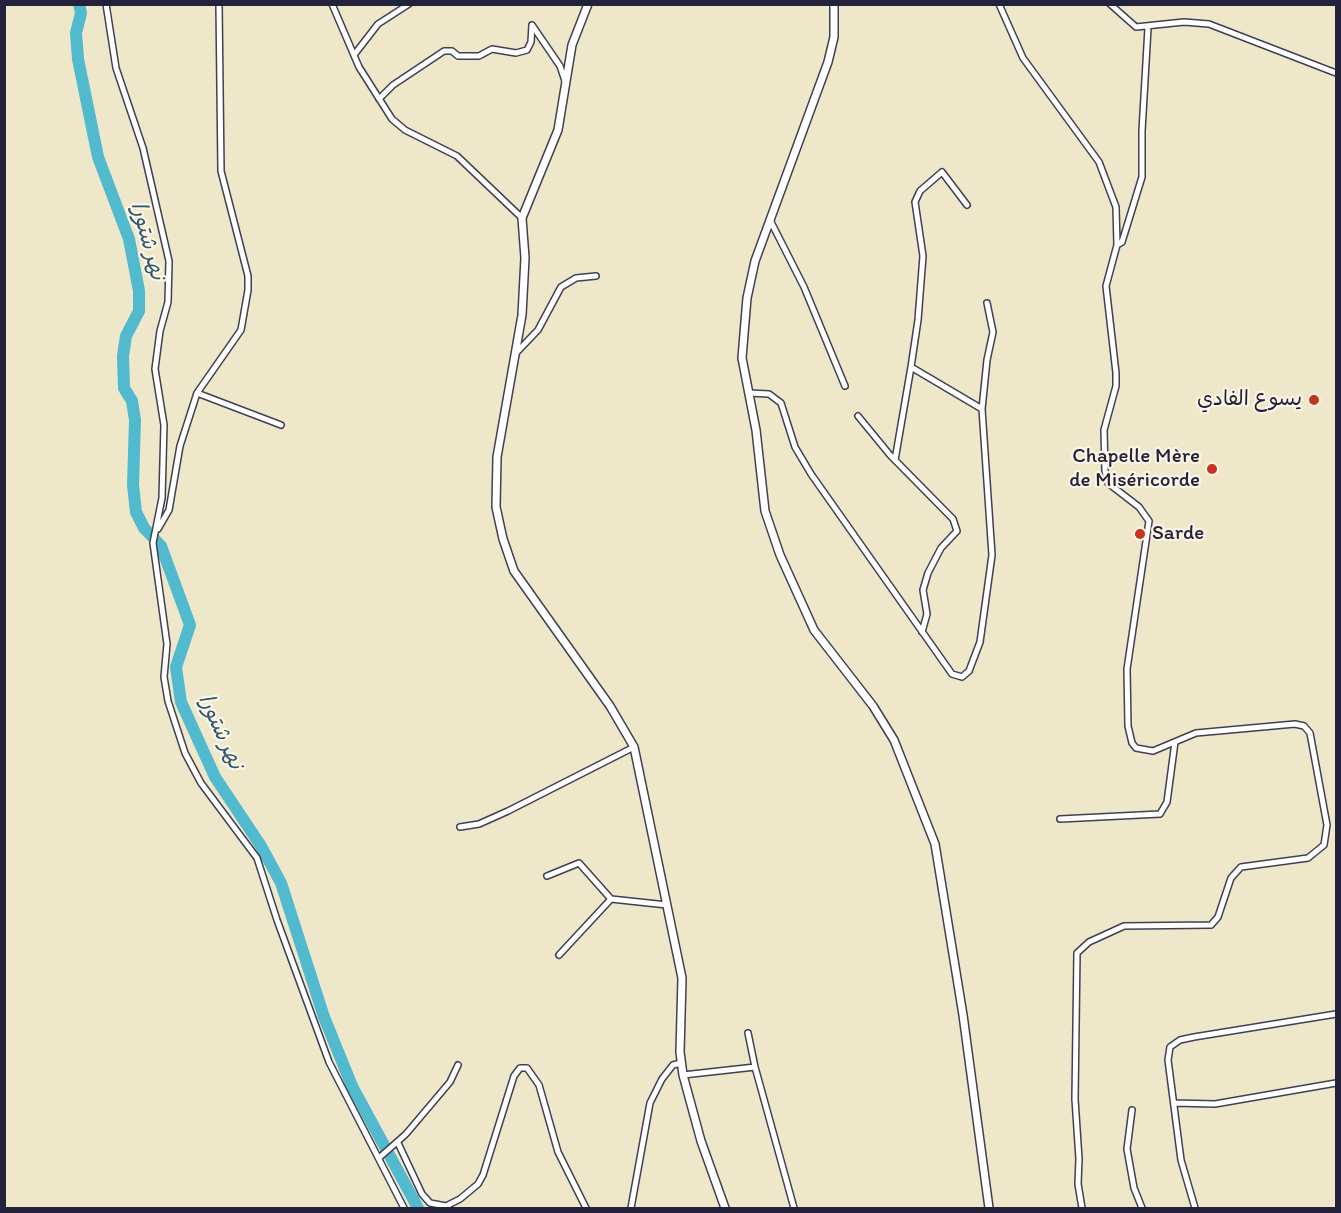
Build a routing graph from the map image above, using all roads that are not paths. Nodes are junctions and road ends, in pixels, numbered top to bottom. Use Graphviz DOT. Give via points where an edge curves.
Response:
graph roads {
  1 [pos="106,4"];
  2 [pos="219,4"];
  3 [pos="332,4"];
  4 [pos="409,4"];
  5 [pos="588,4"];
  6 [pos="834,4"];
  7 [pos="999,4"];
  8 [pos="1110,4"];
  9 [pos="1148,28"];
  10 [pos="354,55"];
  11 [pos="1336,73"];
  12 [pos="565,82"];
  13 [pos="379,99"];
  14 [pos="967,205"];
  15 [pos="522,218"];
  16 [pos="770,220"];
  17 [pos="1118,244"];
  18 [pos="596,276"];
  19 [pos="987,303"];
  20 [pos="516,353"];
  21 [pos="911,367"];
  22 [pos="845,386"];
  23 [pos="197,393"];
  24 [pos="749,393"];
  25 [pos="982,409"];
  26 [pos="858,416"];
  27 [pos="281,425"];
  28 [pos="895,460"];
  29 [pos="155,533"];
  30 [pos="922,632"];
  31 [pos="1175,742"];
  32 [pos="634,747"];
  33 [pos="1060,819"];
  34 [pos="460,827"];
  35 [pos="547,876"];
  36 [pos="611,899"];
  37 [pos="667,904"];
  38 [pos="559,955"];
  39 [pos="1336,1014"];
  40 [pos="748,1032"];
  41 [pos="681,1063"];
  42 [pos="458,1065"];
  43 [pos="755,1067"];
  44 [pos="683,1075"];
  45 [pos="1336,1083"];
  46 [pos="1174,1104"];
  47 [pos="1132,1110"];
  48 [pos="398,1143"];
  49 [pos="382,1155"];
  50 [pos="404,1209"];
  51 [pos="586,1209"];
  52 [pos="631,1209"];
  53 [pos="725,1209"];
  54 [pos="794,1209"];
  55 [pos="989,1209"];
  56 [pos="1082,1209"];
  57 [pos="1142,1209"];
  58 [pos="1195,1209"];
  1 -- 29 [label="street" via="116,68 143,148 169,261 168,302 155,369 164,425 162,498"];
  2 -- 23 [label="street" via="221,171 248,276 248,290 241,330"];
  3 -- 10 [label="street"];
  4 -- 10 [label="street" via="384,19"];
  5 -- 12 [label="street" via="572,45"];
  6 -- 16 [label="street" via="834,37 828,62"];
  7 -- 17 [label="street" via="1023,58 1086,141 1105,173 1116,207"];
  8 -- 9 [label="street" via="1131,24"];
  9 -- 11 [label="street" via="1184,22 1209,24"];
  9 -- 17 [label="street" via="1142,177 1122,242"];
  10 -- 13 [label="street"];
  12 -- 13 [label="street" via="560,66 532,25 527,50 492,49 479,56 444,51"];
  12 -- 15 [label="street" via="558,130"];
  13 -- 15 [label="street" via="400,127 457,156"];
  14 -- 21 [label="street" via="942,172 920,191 915,202 923,256"];
  15 -- 20 [label="street" via="524,287"];
  16 -- 22 [label="street" via="804,287"];
  16 -- 24 [label="street" via="747,298 742,350"];
  17 -- 31 [label="street" via="1106,286 1116,386 1104,430 1105,471 1108,483 1139,507 1149,521 1127,669 1128,726 1132,743 1144,750 1154,751"];
  18 -- 20 [label="street" via="576,278 561,287 538,330"];
  19 -- 25 [label="street" via="993,332"];
  20 -- 32 [label="street" via="495,477 502,539 523,584 610,706"];
  21 -- 25 [label="street"];
  21 -- 28 [label="street"];
  23 -- 27 [label="street"];
  23 -- 29 [label="street" via="180,446 169,510"];
  24 -- 30 [label="street" via="769,394 781,403 799,455"];
  24 -- 55 [label="street" via="765,511 780,555 814,630 873,706 894,740 935,843"];
  25 -- 30 [label="street" via="992,555 980,642 966,675 957,678 952,674"];
  26 -- 28 [label="street"];
  28 -- 30 [label="street" via="953,519 957,531 941,548 928,573 923,590 927,614"];
  29 -- 49 [label="street" via="166,644 164,677 177,734 201,783 257,858 329,1062"];
  31 -- 33 [label="street" via="1167,802 1160,814"];
  31 -- 56 [label="street" via="1220,730 1304,726 1310,733 1327,835 1321,850 1308,858 1241,867 1211,925 1124,926 1089,942 1077,953 1074,1099"];
  32 -- 34 [label="street" via="508,812"];
  32 -- 37 [label="street"];
  35 -- 36 [label="street" via="579,863"];
  36 -- 37 [label="street"];
  36 -- 38 [label="street"];
  37 -- 41 [label="street" via="682,978"];
  39 -- 46 [label="street" via="1174,1043 1168,1060"];
  40 -- 43 [label="street"];
  41 -- 44 [label="street"];
  41 -- 52 [label="street" via="673,1065 650,1102"];
  42 -- 48 [label="street" via="450,1082"];
  43 -- 44 [label="street"];
  43 -- 54 [label="street"];
  44 -- 53 [label="street"];
  45 -- 46 [label="street" via="1215,1104"];
  46 -- 58 [label="street" via="1181,1160"];
  47 -- 57 [label="street" via="1126,1149"];
  48 -- 49 [label="street"];
  48 -- 51 [label="street" via="425,1199 438,1206 460,1199 483,1175 514,1076 520,1068 527,1068 539,1085 558,1152"];
  49 -- 50 [label="street"];
}
